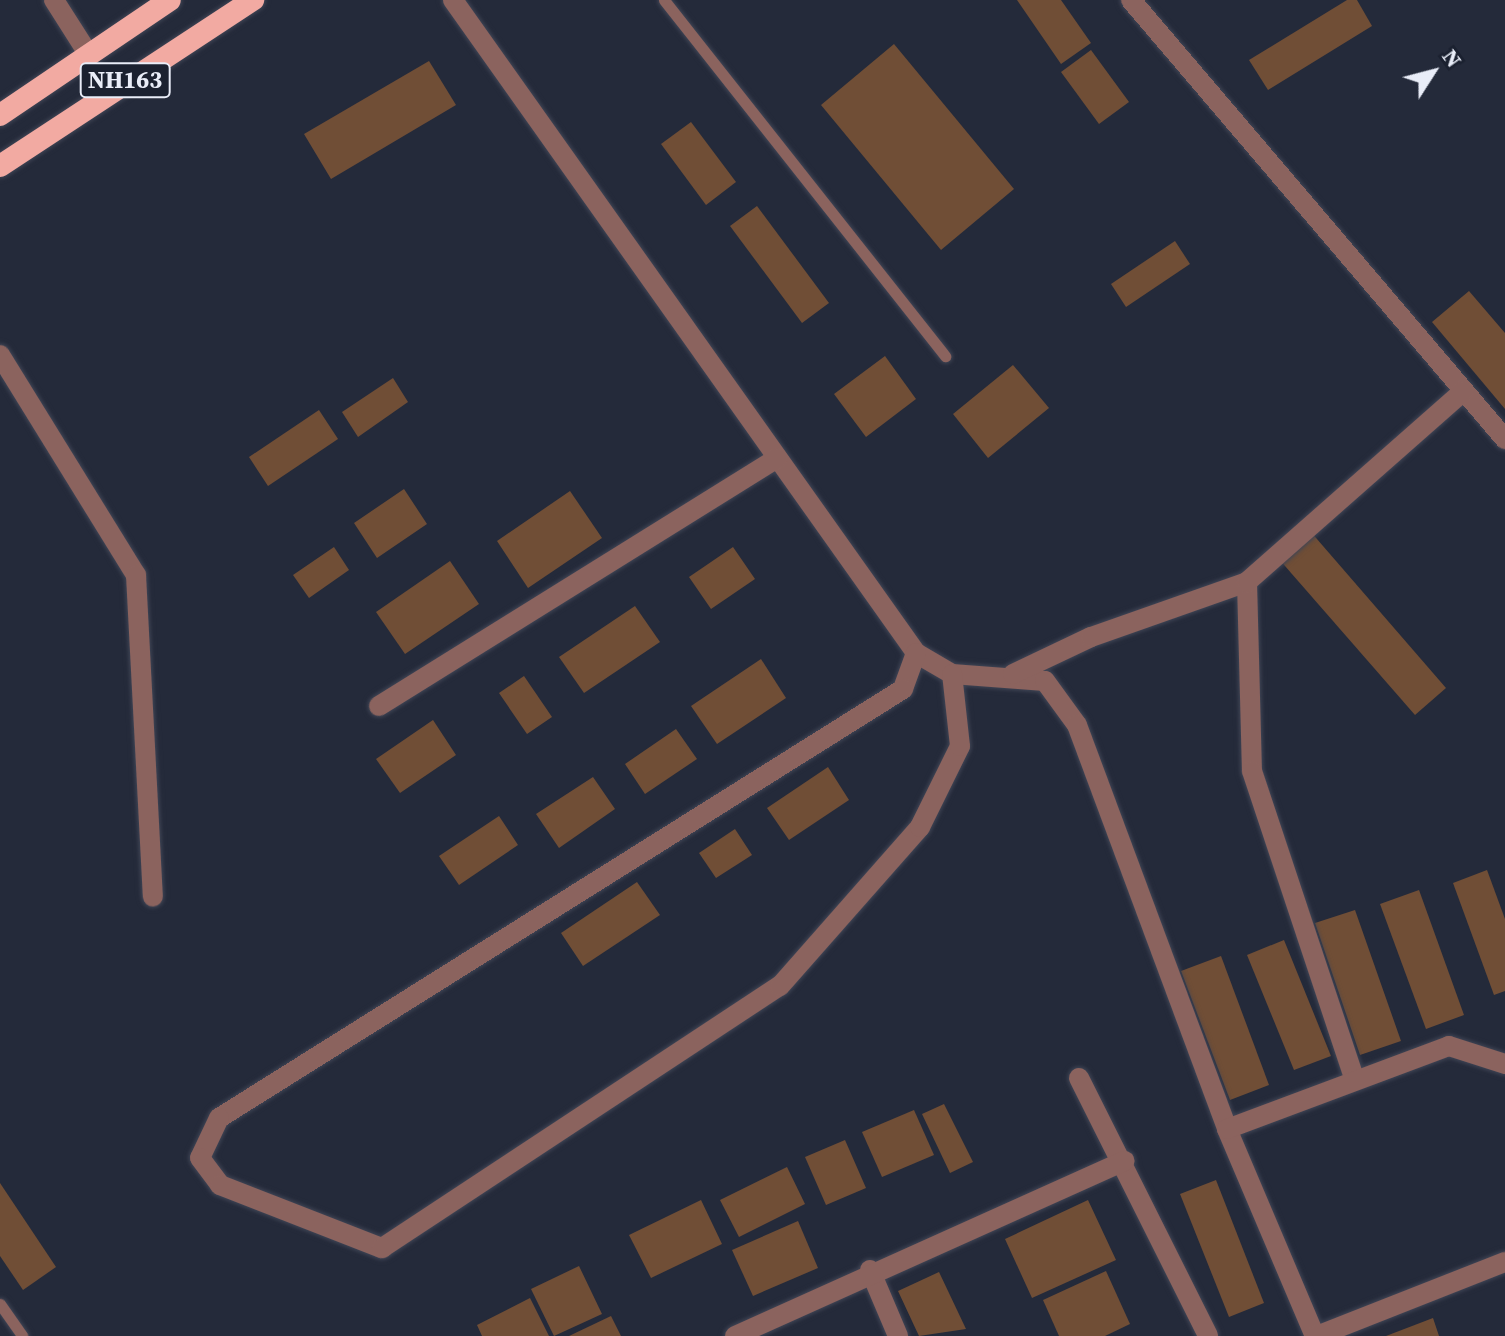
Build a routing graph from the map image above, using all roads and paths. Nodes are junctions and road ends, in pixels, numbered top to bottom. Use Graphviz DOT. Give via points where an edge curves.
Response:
graph roads {
  1 [pos="54,0"];
  2 [pos="170,0"];
  3 [pos="253,0"];
  4 [pos="453,0"];
  5 [pos="664,0"];
  6 [pos="1131,0"];
  7 [pos="89,55"];
  8 [pos="0,115"];
  9 [pos="0,166"];
  10 [pos="0,355"];
  11 [pos="945,356"];
  12 [pos="1464,391"];
  13 [pos="1505,439"];
  14 [pos="777,458"];
  15 [pos="1247,582"];
  16 [pos="916,653"];
  17 [pos="952,674"];
  18 [pos="1013,674"];
  19 [pos="379,706"];
  20 [pos="153,897"];
  21 [pos="1505,1064"];
  22 [pos="1079,1078"];
  23 [pos="1355,1080"];
  24 [pos="1227,1129"];
  25 [pos="1125,1161"];
  26 [pos="1505,1262"];
  27 [pos="870,1270"];
  28 [pos="0,1304"];
  29 [pos="22,1336"];
  30 [pos="735,1336"];
  31 [pos="898,1336"];
  32 [pos="1208,1336"];
  33 [pos="1316,1336"];
  1 -- 7 [label="street"];
  2 -- 7 [label="highway, NH163"];
  3 -- 9 [label="highway, NH163"];
  4 -- 14 [label="street"];
  5 -- 11 [label="lane"];
  6 -- 12 [label="street"];
  7 -- 8 [label="highway, NH163"];
  10 -- 20 [label="street" via="136,575"];
  12 -- 13 [label="street"];
  12 -- 15 [label="street"];
  14 -- 16 [label="street"];
  14 -- 19 [label="street"];
  15 -- 18 [label="street" via="1091,637"];
  15 -- 23 [label="street" via="1252,771"];
  16 -- 17 [label="street"];
  16 -- 17 [label="street" via="903,689 219,1118 200,1158 220,1185 382,1248 780,986 920,827 960,746"];
  17 -- 18 [label="street"];
  18 -- 24 [label="street" via="1045,681 1077,725"];
  21 -- 23 [label="street" via="1449,1046"];
  22 -- 25 [label="street"];
  23 -- 24 [label="street"];
  24 -- 33 [label="street"];
  25 -- 27 [label="street"];
  25 -- 32 [label="street"];
  26 -- 33 [label="street"];
  27 -- 30 [label="street"];
  27 -- 31 [label="street"];
  28 -- 29 [label="lane"];
}
